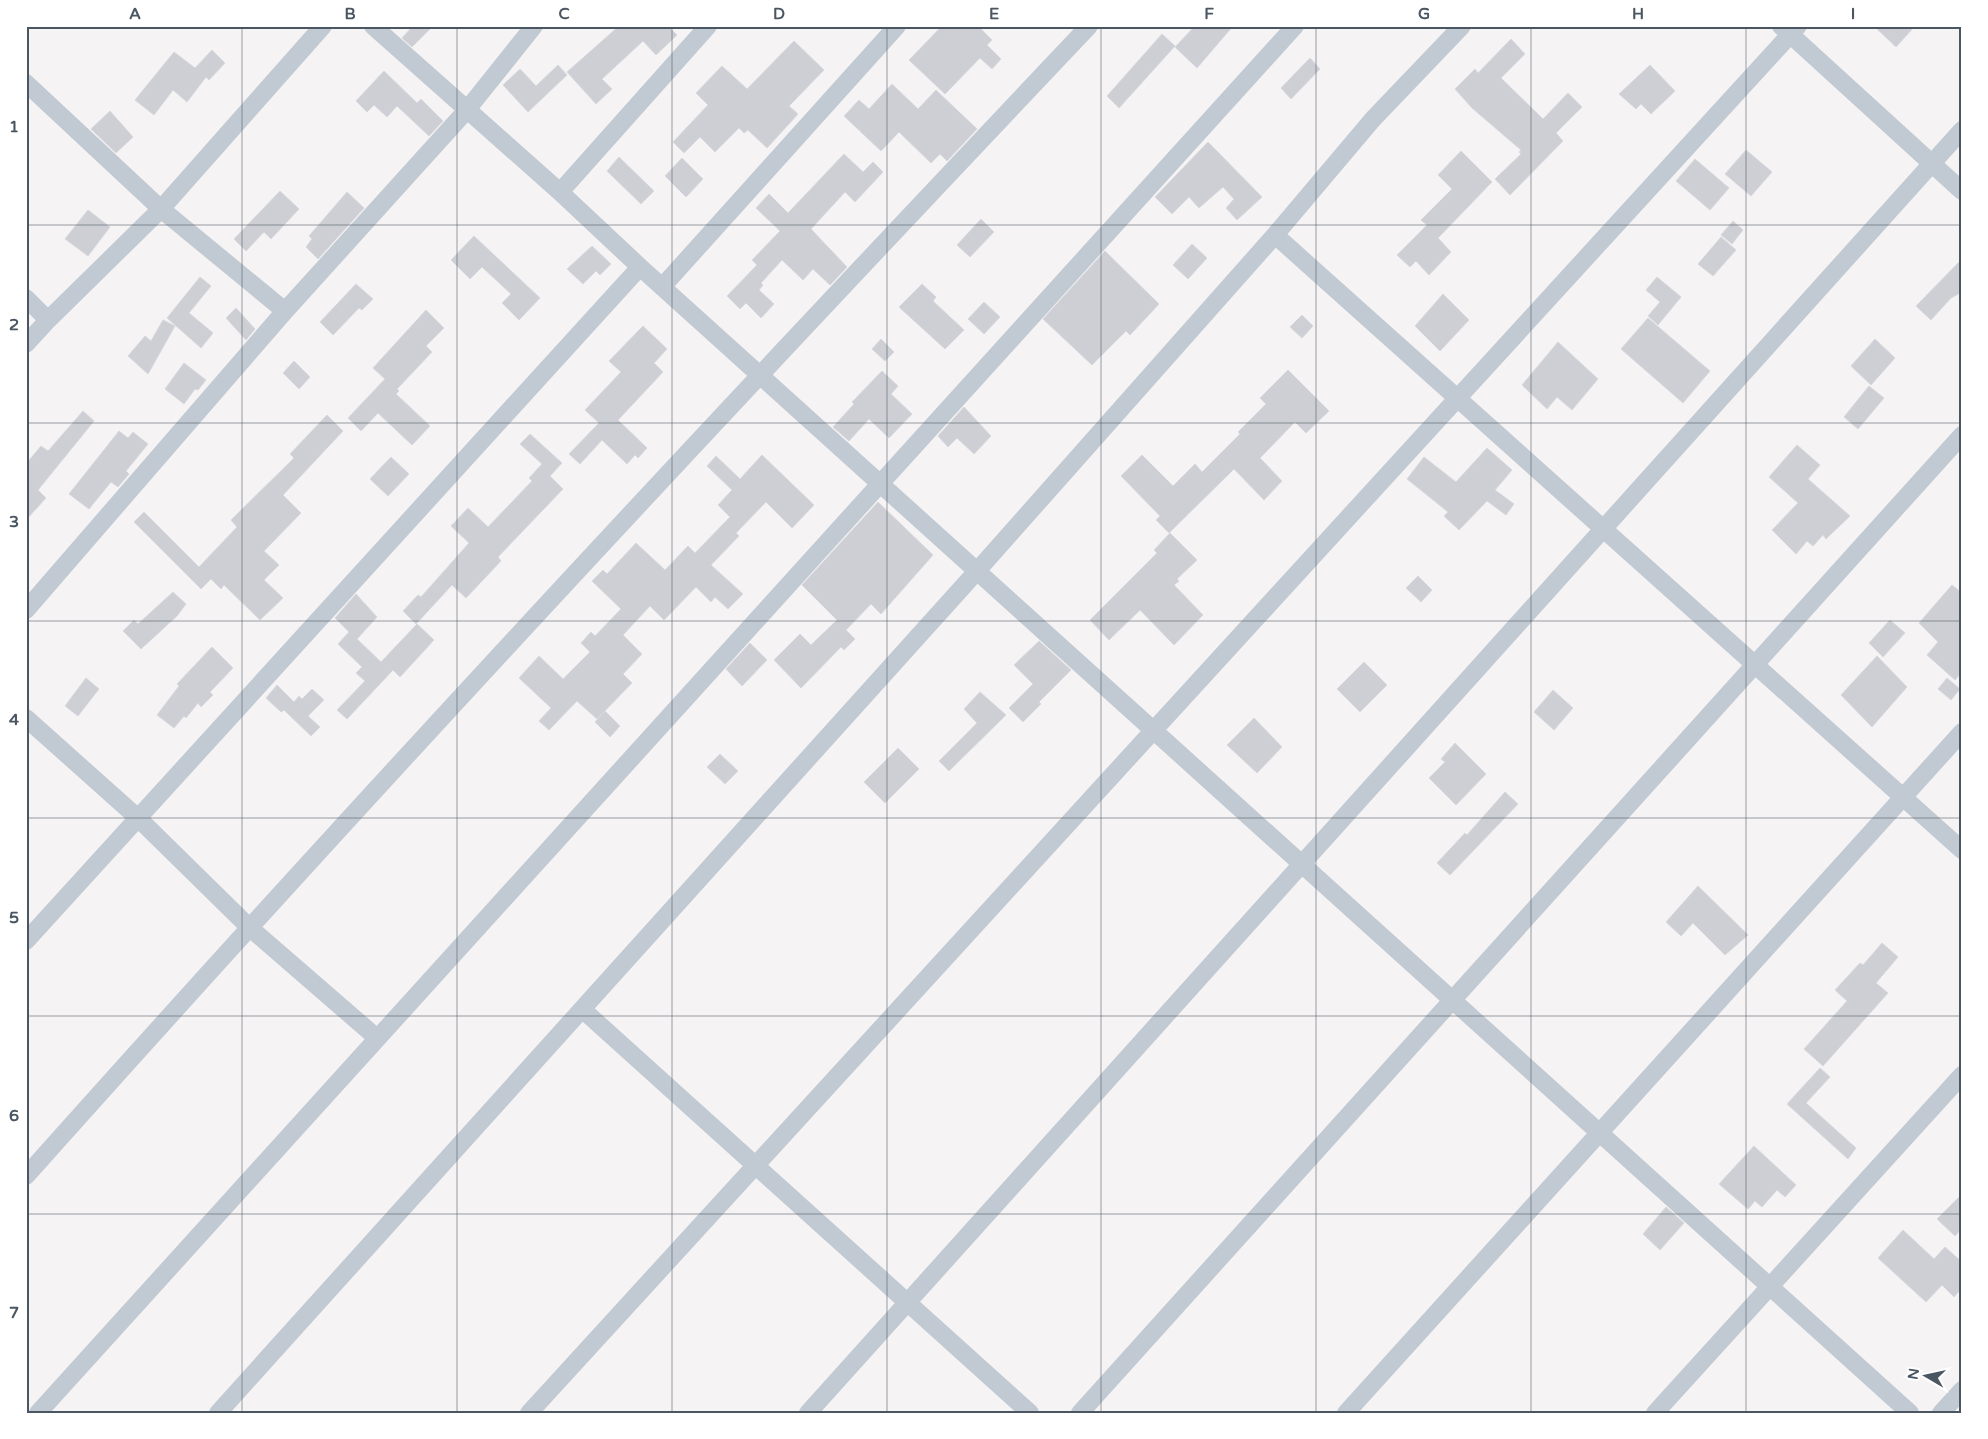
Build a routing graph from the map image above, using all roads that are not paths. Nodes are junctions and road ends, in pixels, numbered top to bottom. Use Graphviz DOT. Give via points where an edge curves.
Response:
graph roads {
  1 [pos="323,26"];
  2 [pos="373,26"];
  3 [pos="534,26"];
  4 [pos="708,26"];
  5 [pos="897,26"];
  6 [pos="1089,26"];
  7 [pos="1295,26"];
  8 [pos="1462,26"];
  9 [pos="1790,29"];
  10 [pos="26,83"];
  11 [pos="466,111"];
  12 [pos="1962,130"];
  13 [pos="1932,164"];
  14 [pos="1962,191"];
  15 [pos="560,192"];
  16 [pos="161,208"];
  17 [pos="1275,235"];
  18 [pos="640,267"];
  19 [pos="662,287"];
  20 [pos="26,298"];
  21 [pos="284,311"];
  22 [pos="48,320"];
  23 [pos="26,344"];
  24 [pos="760,375"];
  25 [pos="1458,398"];
  26 [pos="1962,435"];
  27 [pos="880,483"];
  28 [pos="1603,528"];
  29 [pos="977,571"];
  30 [pos="26,610"];
  31 [pos="1755,664"];
  32 [pos="26,718"];
  33 [pos="1154,731"];
  34 [pos="1962,732"];
  35 [pos="1903,797"];
  36 [pos="138,818"];
  37 [pos="1962,850"];
  38 [pos="1302,864"];
  39 [pos="248,927"];
  40 [pos="26,941"];
  41 [pos="1452,1000"];
  42 [pos="582,1009"];
  43 [pos="377,1038"];
  44 [pos="1962,1075"];
  45 [pos="1600,1133"];
  46 [pos="755,1166"];
  47 [pos="26,1176"];
  48 [pos="1770,1286"];
  49 [pos="907,1302"];
  50 [pos="1962,1390"];
  51 [pos="38,1413"];
  52 [pos="218,1413"];
  53 [pos="529,1413"];
  54 [pos="808,1413"];
  55 [pos="1030,1413"];
  56 [pos="1080,1413"];
  57 [pos="1346,1413"];
  58 [pos="1655,1413"];
  59 [pos="1910,1413"];
  60 [pos="1941,1413"];
  1 -- 16 [label="street"];
  2 -- 11 [label="street"];
  3 -- 11 [label="street"];
  4 -- 15 [label="street"];
  5 -- 19 [label="street"];
  6 -- 24 [label="street"];
  7 -- 27 [label="street"];
  8 -- 17 [label="street" via="1372,119"];
  9 -- 13 [label="street"];
  9 -- 25 [label="street"];
  10 -- 16 [label="street"];
  11 -- 15 [label="street"];
  11 -- 21 [label="street"];
  12 -- 13 [label="street"];
  13 -- 14 [label="street"];
  13 -- 28 [label="street"];
  15 -- 18 [label="street"];
  16 -- 21 [label="street"];
  16 -- 22 [label="street"];
  17 -- 25 [label="street"];
  17 -- 29 [label="street"];
  18 -- 19 [label="street"];
  18 -- 36 [label="street"];
  19 -- 24 [label="street"];
  20 -- 22 [label="street"];
  21 -- 30 [label="street"];
  22 -- 23 [label="street"];
  24 -- 27 [label="street"];
  24 -- 39 [label="street"];
  25 -- 28 [label="street"];
  25 -- 33 [label="street"];
  26 -- 31 [label="street"];
  27 -- 29 [label="street"];
  27 -- 43 [label="street"];
  28 -- 31 [label="street"];
  28 -- 38 [label="street"];
  29 -- 33 [label="street"];
  29 -- 42 [label="street"];
  31 -- 35 [label="street"];
  31 -- 41 [label="street"];
  32 -- 36 [label="street"];
  33 -- 38 [label="street"];
  33 -- 46 [label="street"];
  34 -- 35 [label="street"];
  35 -- 37 [label="street"];
  35 -- 45 [label="street"];
  36 -- 39 [label="street"];
  36 -- 40 [label="street"];
  38 -- 41 [label="street"];
  38 -- 49 [label="street"];
  39 -- 43 [label="street"];
  39 -- 47 [label="street"];
  41 -- 45 [label="street"];
  41 -- 56 [label="street"];
  42 -- 46 [label="street"];
  42 -- 52 [label="street"];
  43 -- 51 [label="street"];
  44 -- 48 [label="street"];
  45 -- 48 [label="street"];
  45 -- 57 [label="street"];
  46 -- 49 [label="street"];
  46 -- 53 [label="street"];
  48 -- 58 [label="street"];
  48 -- 59 [label="street"];
  49 -- 54 [label="street"];
  49 -- 55 [label="street"];
  50 -- 60 [label="street"];
}
